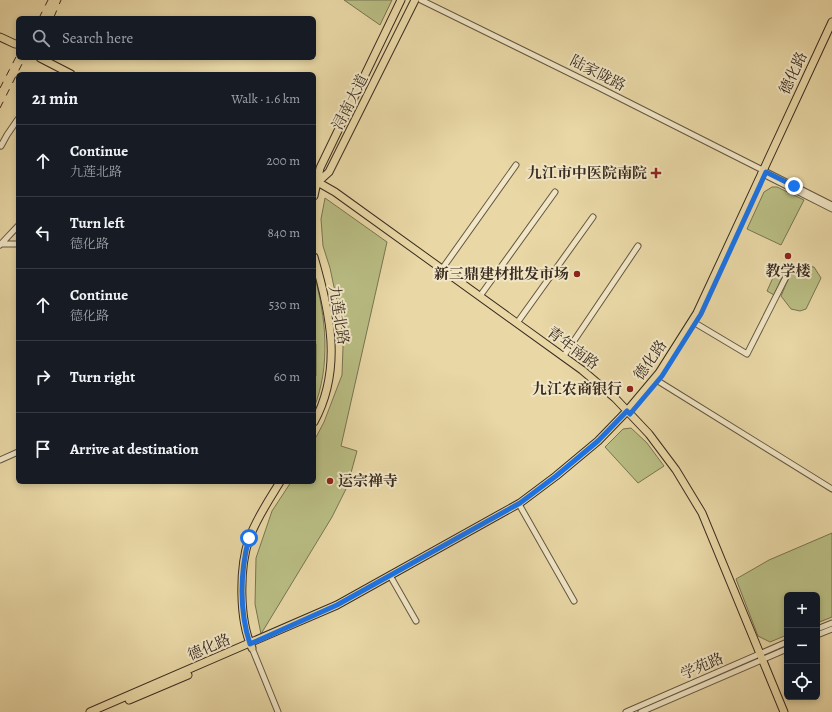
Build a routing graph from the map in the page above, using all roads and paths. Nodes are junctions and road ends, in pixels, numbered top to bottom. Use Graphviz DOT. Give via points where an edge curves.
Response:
graph roads {
  1 [pos="401,0"];
  2 [pos="415,0"];
  3 [pos="421,0"];
  4 [pos="832,22"];
  5 [pos="832,31"];
  6 [pos="0,37"];
  7 [pos="15,44"];
  8 [pos="44,60"];
  9 [pos="67,72"];
  10 [pos="16,122"];
  11 [pos="1,146"];
  12 [pos="516,165"];
  13 [pos="764,173"];
  14 [pos="316,181"];
  15 [pos="555,192"];
  16 [pos="832,205"];
  17 [pos="832,209"];
  18 [pos="593,217"];
  19 [pos="16,228"];
  20 [pos="16,244"];
  21 [pos="1,245"];
  22 [pos="638,246"];
  23 [pos="316,265"];
  24 [pos="442,268"];
  25 [pos="788,272"];
  26 [pos="480,296"];
  27 [pos="517,323"];
  28 [pos="695,323"];
  29 [pos="563,356"];
  30 [pos="658,381"];
  31 [pos="629,412"];
  32 [pos="316,417"];
  33 [pos="16,453"];
  34 [pos="0,460"];
  35 [pos="279,484"];
  36 [pos="832,489"];
  37 [pos="520,506"];
  38 [pos="392,579"];
  39 [pos="574,601"];
  40 [pos="416,621"];
  41 [pos="832,623"];
  42 [pos="820,628"];
  43 [pos="832,629"];
  44 [pos="820,635"];
  45 [pos="784,644"];
  46 [pos="251,646"];
  47 [pos="784,650"];
  48 [pos="761,657"];
  49 [pos="90,712"];
  50 [pos="102,712"];
  51 [pos="278,712"];
  52 [pos="626,712"];
  53 [pos="641,712"];
  54 [pos="784,712"];
  1 -- 14 [label="main road, 浔南大道"];
  2 -- 14 [label="main road, 浔南大道" via="329,172"];
  3 -- 13 [label="street, 陆家陇路" via="600,88"];
  4 -- 13 [label="main road, 德化路"];
  5 -- 13 [label="main road, 德化路"];
  6 -- 7 [label="main road"];
  8 -- 9 [label="main road"];
  10 -- 11 [label="street"];
  12 -- 24 [label="street"];
  13 -- 16 [label="street"];
  13 -- 17 [label="street"];
  13 -- 28 [label="main road, 德化路" via="724,267"];
  13 -- 31 [label="main road, 德化路" via="697,312 659,373"];
  14 -- 24 [label="main road, 青年南路"];
  15 -- 26 [label="street"];
  18 -- 27 [label="street"];
  19 -- 21 [label="street"];
  20 -- 21 [label="street"];
  22 -- 29 [label="street"];
  23 -- 32 [label="main road, 九莲北路" via="325,299 332,349 329,384"];
  24 -- 26 [label="main road, 青年南路"];
  25 -- 28 [label="street" via="747,354"];
  26 -- 27 [label="main road, 青年南路"];
  27 -- 29 [label="main road, 青年南路"];
  28 -- 30 [label="main road, 德化路"];
  29 -- 31 [label="main road, 青年南路"];
  30 -- 31 [label="main road, 德化路"];
  30 -- 36 [label="street"];
  31 -- 37 [label="main road, 德化路" via="600,444 556,481"];
  31 -- 46 [label="main road, 德化路" via="592,446 520,503 337,605"];
  31 -- 48 [label="main road, 青年南路" via="676,470 702,513"];
  33 -- 34 [label="street"];
  35 -- 46 [label="main road" via="254,527 245,556 242,610"];
  37 -- 38 [label="main road, 德化路"];
  37 -- 39 [label="street"];
  38 -- 40 [label="street"];
  38 -- 46 [label="main road, 德化路" via="333,611"];
  41 -- 42 [label="street"];
  43 -- 44 [label="street"];
  45 -- 48 [label="street, 学苑路"];
  46 -- 49 [label="main road, 德化路"];
  46 -- 50 [label="main road, 德化路"];
  46 -- 51 [label="street"];
  47 -- 48 [label="street, 学苑路"];
  48 -- 52 [label="street, 学苑路"];
  48 -- 53 [label="street, 学苑路"];
  48 -- 54 [label="main road, 青年南路"];
}
